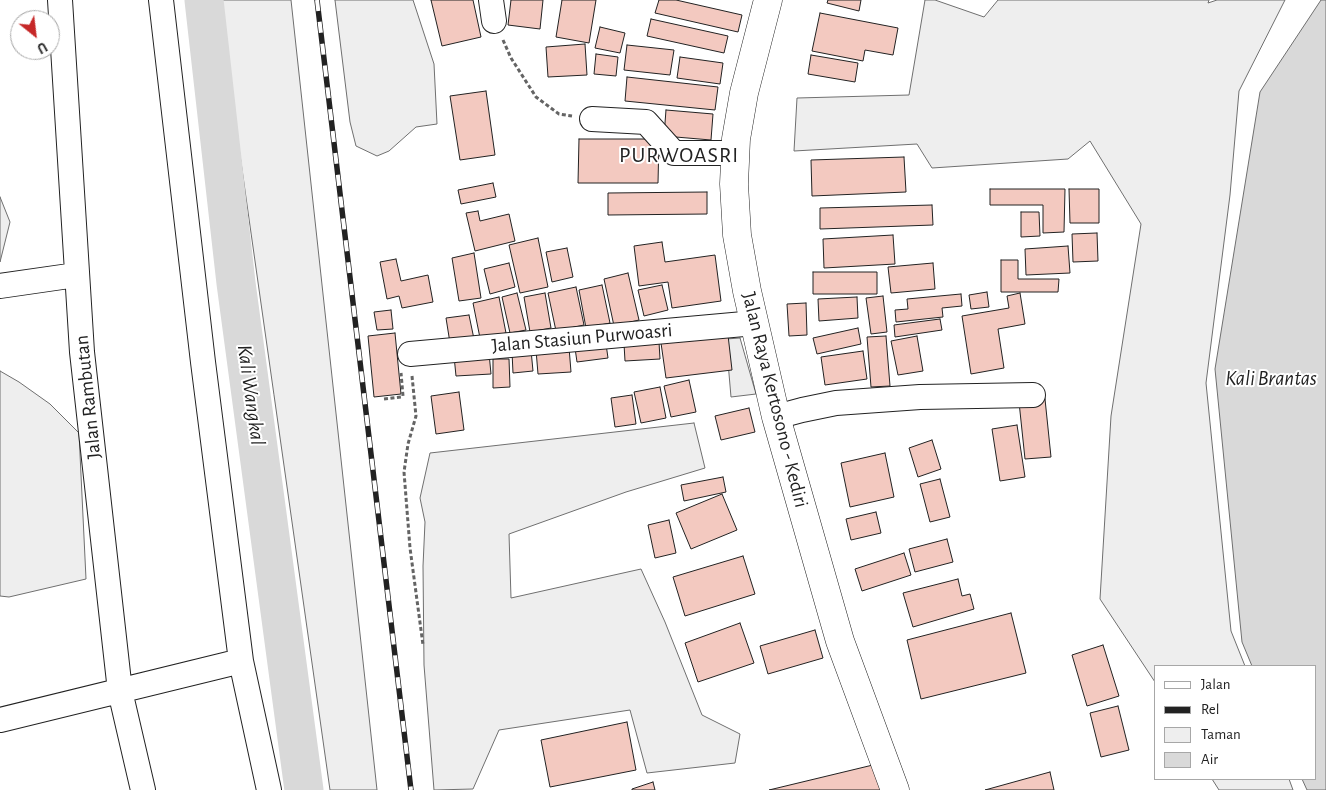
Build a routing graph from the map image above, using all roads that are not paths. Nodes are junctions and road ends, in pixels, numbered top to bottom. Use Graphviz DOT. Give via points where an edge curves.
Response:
graph roads {
  1 [pos="60,0"];
  2 [pos="162,0"];
  3 [pos="768,0"];
  4 [pos="592,119"];
  5 [pos="735,154"];
  6 [pos="76,275"];
  7 [pos="0,286"];
  8 [pos="755,323"];
  9 [pos="406,364"];
  10 [pos="1033,396"];
  11 [pos="776,417"];
  12 [pos="241,661"];
  13 [pos="120,691"];
  14 [pos="0,720"];
  15 [pos="143,790"];
  16 [pos="269,790"];
  17 [pos="895,790"];
  1 -- 6 [label="street, Jalan Rambutan"];
  2 -- 12 [label="street"];
  3 -- 5 [label="highway, Jalan Raya Kertosono - Kediri" via="744,93"];
  4 -- 5 [label="street" via="646,122 674,153"];
  5 -- 8 [label="highway, Jalan Raya Kertosono - Kediri" via="737,235"];
  6 -- 7 [label="street"];
  6 -- 13 [label="street, Jalan Rambutan"];
  8 -- 9 [label="street, Jalan Stasiun Purwoasri"];
  8 -- 11 [label="highway, Jalan Raya Kertosono - Kediri"];
  10 -- 11 [label="street" via="920,397 836,403"];
  11 -- 17 [label="highway, Jalan Raya Kertosono - Kediri" via="840,641"];
  12 -- 13 [label="street"];
  12 -- 16 [label="street"];
  13 -- 14 [label="street"];
  13 -- 15 [label="street, Jalan Rambutan"];
}
